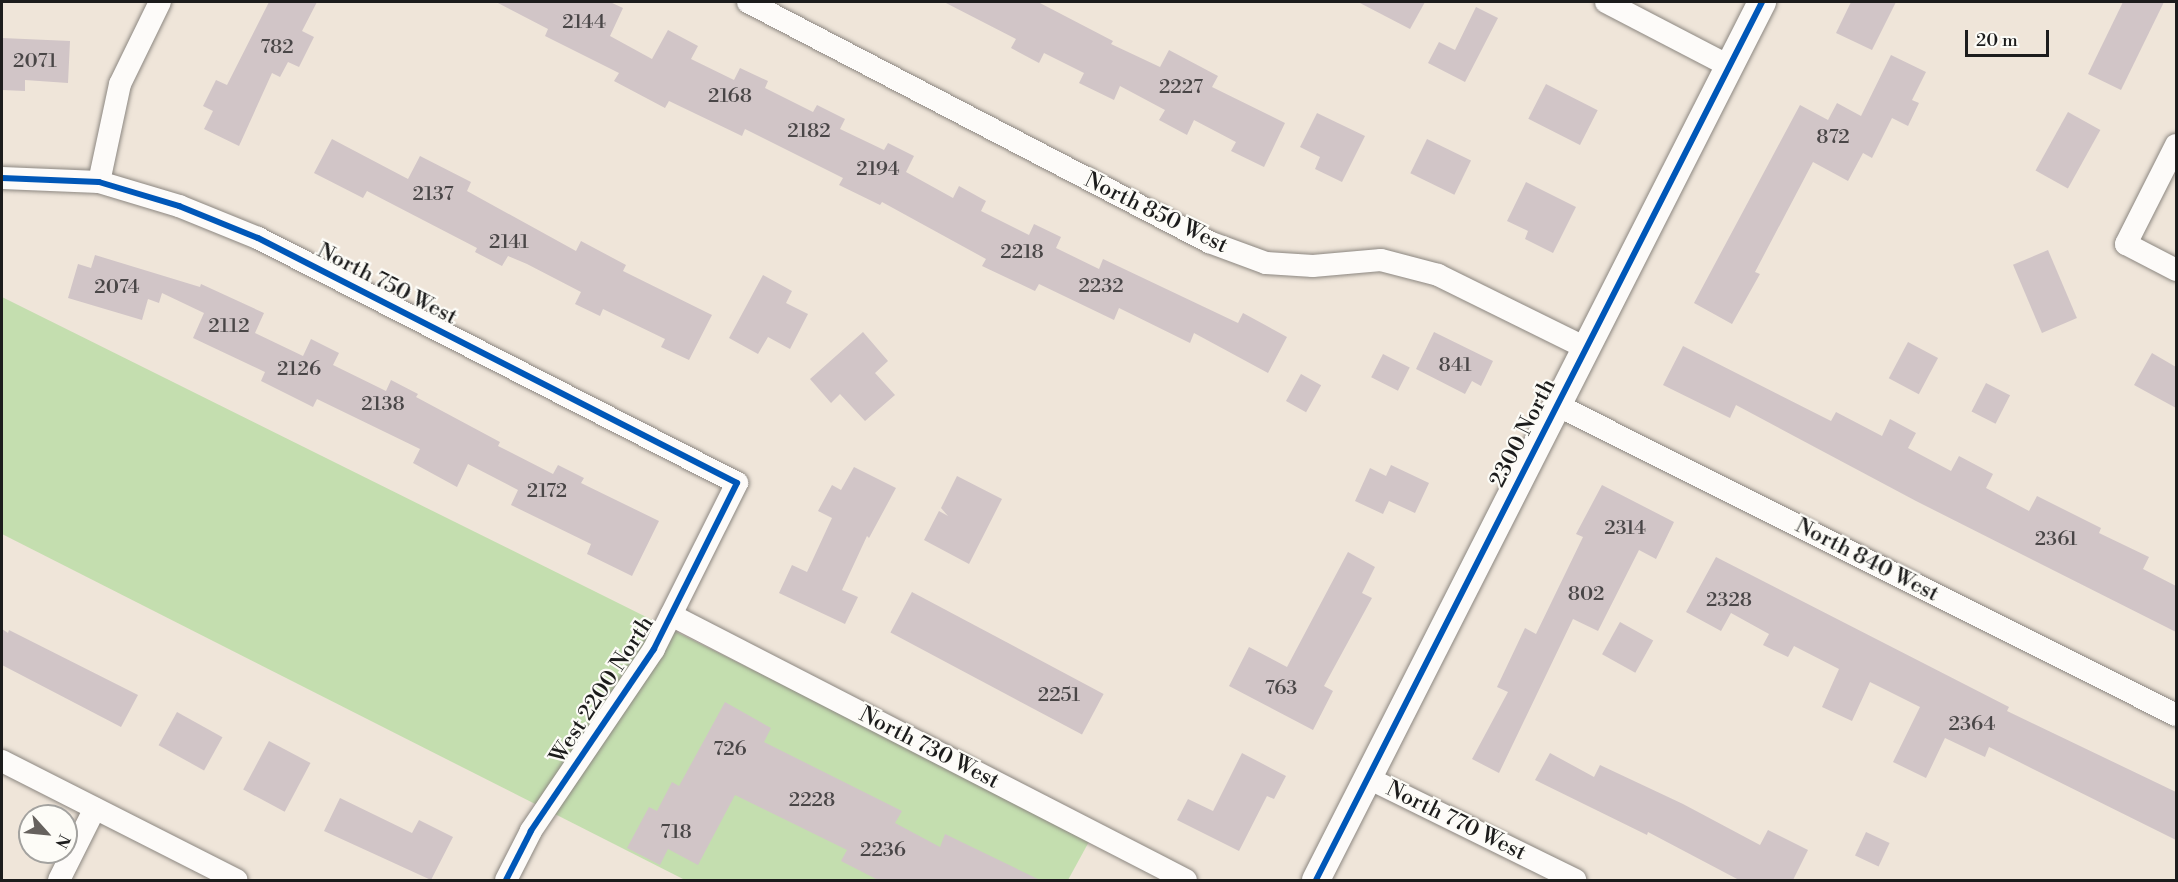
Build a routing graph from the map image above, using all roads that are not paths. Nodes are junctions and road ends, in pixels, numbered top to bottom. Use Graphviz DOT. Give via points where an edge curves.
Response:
graph roads {
  1 [pos="160,2"];
  2 [pos="748,2"];
  3 [pos="1606,2"];
  4 [pos="1761,2"];
  5 [pos="1729,66"];
  6 [pos="2176,145"];
  7 [pos="2,178"];
  8 [pos="99,182"];
  9 [pos="2176,270"];
  10 [pos="1586,348"];
  11 [pos="1557,405"];
  12 [pos="736,483"];
  13 [pos="671,615"];
  14 [pos="2176,715"];
  15 [pos="2,761"];
  16 [pos="1368,778"];
  17 [pos="95,808"];
  18 [pos="58,880"];
  19 [pos="237,880"];
  20 [pos="506,880"];
  21 [pos="1186,880"];
  22 [pos="1317,880"];
  23 [pos="1575,880"];
  1 -- 8 [label="street" via="120,84"];
  2 -- 10 [label="street, North 850 West" via="1209,242 1266,263 1313,266 1381,260 1438,275"];
  3 -- 5 [label="street"];
  4 -- 5 [label="street, 2300 North"];
  5 -- 10 [label="street, 2300 North"];
  6 -- 9 [label="street" via="2126,244"];
  7 -- 8 [label="street, North 750 West"];
  8 -- 12 [label="street, North 750 West" via="179,206 258,238"];
  10 -- 11 [label="street, 2300 North"];
  11 -- 14 [label="street, North 840 West"];
  11 -- 16 [label="street, 2300 North"];
  12 -- 13 [label="street, West 2200 North"];
  13 -- 20 [label="street, West 2200 North" via="654,649 531,831"];
  13 -- 21 [label="street, North 730 West"];
  15 -- 17 [label="street"];
  16 -- 22 [label="street, 2300 North"];
  16 -- 23 [label="street, North 770 West"];
  17 -- 18 [label="street"];
  17 -- 19 [label="street"];
}
